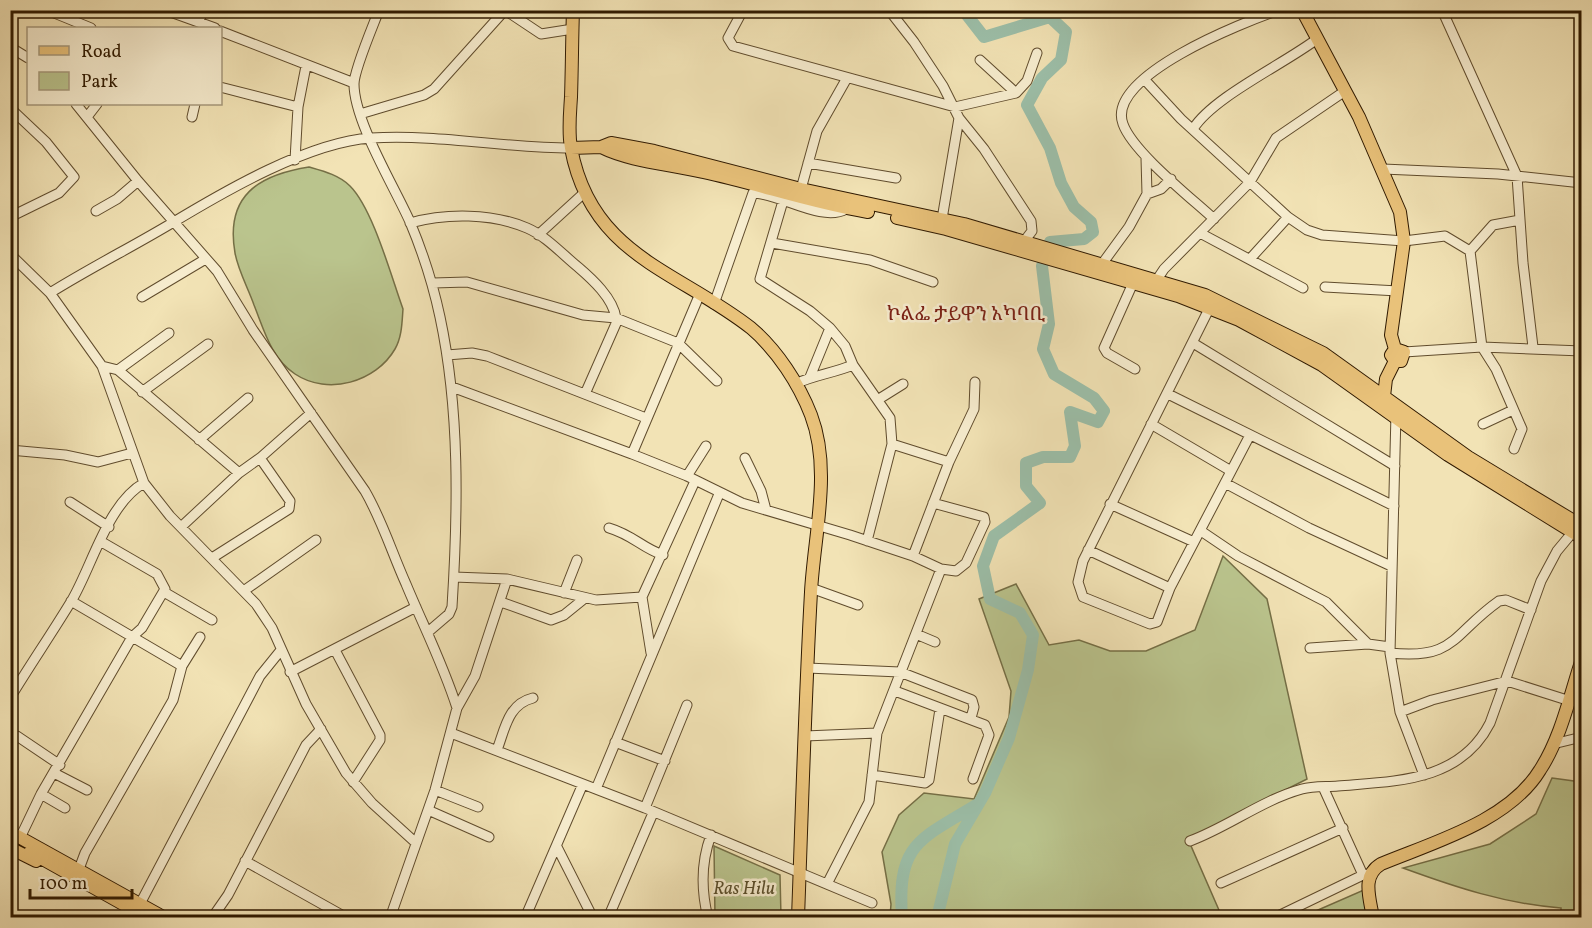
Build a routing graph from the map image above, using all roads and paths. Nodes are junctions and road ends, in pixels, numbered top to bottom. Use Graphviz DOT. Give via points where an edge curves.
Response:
graph roads {
  1 [pos="47,10"];
  2 [pos="165,10"];
  3 [pos="204,10"];
  4 [pos="379,10"];
  5 [pos="505,10"];
  6 [pos="573,10"];
  7 [pos="743,10"];
  8 [pos="889,10"];
  9 [pos="1279,10"];
  10 [pos="1302,10"];
  11 [pos="1442,10"];
  12 [pos="198,22"];
  13 [pos="89,27"];
  14 [pos="212,27"];
  15 [pos="573,29"];
  16 [pos="222,31"];
  17 [pos="1317,39"];
  18 [pos="10,47"];
  19 [pos="1037,53"];
  20 [pos="27,57"];
  21 [pos="980,60"];
  22 [pos="306,66"];
  23 [pos="847,78"];
  24 [pos="1144,79"];
  25 [pos="354,83"];
  26 [pos="222,88"];
  27 [pos="1346,90"];
  28 [pos="1016,93"];
  29 [pos="77,105"];
  30 [pos="96,105"];
  31 [pos="195,105"];
  32 [pos="298,107"];
  33 [pos="955,107"];
  34 [pos="10,108"];
  35 [pos="360,114"];
  36 [pos="87,117"];
  37 [pos="192,117"];
  38 [pos="959,118"];
  39 [pos="1193,129"];
  40 [pos="370,138"];
  41 [pos="571,148"];
  42 [pos="1146,158"];
  43 [pos="295,160"];
  44 [pos="808,163"];
  45 [pos="1383,169"];
  46 [pos="1517,176"];
  47 [pos="896,178"];
  48 [pos="1172,179"];
  49 [pos="138,181"];
  50 [pos="1250,182"];
  51 [pos="1581,183"];
  52 [pos="801,189"];
  53 [pos="584,193"];
  54 [pos="782,193"];
  55 [pos="1147,194"];
  56 [pos="96,211"];
  57 [pos="10,217"];
  58 [pos="1288,217"];
  59 [pos="942,219"];
  60 [pos="1214,219"];
  61 [pos="1520,220"];
  62 [pos="173,222"];
  63 [pos="410,223"];
  64 [pos="1200,233"];
  65 [pos="538,235"];
  66 [pos="1404,241"];
  67 [pos="772,243"];
  68 [pos="1020,247"];
  69 [pos="1470,251"];
  70 [pos="10,254"];
  71 [pos="1059,258"];
  72 [pos="1250,259"];
  73 [pos="204,260"];
  74 [pos="1102,264"];
  75 [pos="933,282"];
  76 [pos="433,283"];
  77 [pos="1133,283"];
  78 [pos="1153,284"];
  79 [pos="1325,287"];
  80 [pos="1303,288"];
  81 [pos="1398,291"];
  82 [pos="50,293"];
  83 [pos="699,296"];
  84 [pos="142,297"];
  85 [pos="714,304"];
  86 [pos="1210,307"];
  87 [pos="617,318"];
  88 [pos="830,328"];
  89 [pos="170,333"];
  90 [pos="678,343"];
  91 [pos="208,344"];
  92 [pos="1192,344"];
  93 [pos="1482,347"];
  94 [pos="1533,347"];
  95 [pos="1581,351"];
  96 [pos="1398,354"];
  97 [pos="447,355"];
  98 [pos="854,365"];
  99 [pos="102,366"];
  100 [pos="1135,369"];
  101 [pos="118,370"];
  102 [pos="810,376"];
  103 [pos="717,381"];
  104 [pos="975,382"];
  105 [pos="795,384"];
  106 [pos="903,384"];
  107 [pos="452,387"];
  108 [pos="142,392"];
  109 [pos="585,394"];
  110 [pos="1168,394"];
  111 [pos="248,398"];
  112 [pos="879,399"];
  113 [pos="1383,404"];
  114 [pos="1513,410"];
  115 [pos="1396,412"];
  116 [pos="311,413"];
  117 [pos="646,418"];
  118 [pos="1152,424"];
  119 [pos="1483,424"];
  120 [pos="1250,435"];
  121 [pos="199,440"];
  122 [pos="892,444"];
  123 [pos="706,446"];
  124 [pos="1514,449"];
  125 [pos="10,450"];
  126 [pos="132,453"];
  127 [pos="632,454"];
  128 [pos="260,458"];
  129 [pos="745,458"];
  130 [pos="949,462"];
  131 [pos="1395,466"];
  132 [pos="1232,471"];
  133 [pos="238,473"];
  134 [pos="691,479"];
  135 [pos="144,483"];
  136 [pos="1225,483"];
  137 [pos="719,494"];
  138 [pos="70,502"];
  139 [pos="933,503"];
  140 [pos="1110,504"];
  141 [pos="1394,506"];
  142 [pos="766,510"];
  143 [pos="816,526"];
  144 [pos="108,527"];
  145 [pos="181,528"];
  146 [pos="609,528"];
  147 [pos="1201,531"];
  148 [pos="1579,536"];
  149 [pos="316,540"];
  150 [pos="100,541"];
  151 [pos="867,541"];
  152 [pos="1194,542"];
  153 [pos="1088,550"];
  154 [pos="663,555"];
  155 [pos="913,556"];
  156 [pos="212,558"];
  157 [pos="577,560"];
  158 [pos="1391,566"];
  159 [pos="941,569"];
  160 [pos="454,576"];
  161 [pos="507,579"];
  162 [pos="811,588"];
  163 [pos="1170,588"];
  164 [pos="245,590"];
  165 [pos="164,592"];
  166 [pos="564,593"];
  167 [pos="642,597"];
  168 [pos="585,598"];
  169 [pos="71,601"];
  170 [pos="501,602"];
  171 [pos="858,605"];
  172 [pos="416,607"];
  173 [pos="1531,610"];
  174 [pos="212,620"];
  175 [pos="428,632"];
  176 [pos="916,634"];
  177 [pos="132,637"];
  178 [pos="200,638"];
  179 [pos="935,642"];
  180 [pos="1368,644"];
  181 [pos="1310,648"];
  182 [pos="335,650"];
  183 [pos="1390,650"];
  184 [pos="651,653"];
  185 [pos="276,655"];
  186 [pos="1581,658"];
  187 [pos="182,666"];
  188 [pos="807,668"];
  189 [pos="290,672"];
  190 [pos="900,672"];
  191 [pos="1507,681"];
  192 [pos="1581,682"];
  193 [pos="895,691"];
  194 [pos="10,698"];
  195 [pos="533,698"];
  196 [pos="1568,700"];
  197 [pos="687,705"];
  198 [pos="457,708"];
  199 [pos="940,709"];
  200 [pos="1400,712"];
  201 [pos="971,718"];
  202 [pos="451,733"];
  203 [pos="877,733"];
  204 [pos="315,734"];
  205 [pos="17,736"];
  206 [pos="805,736"];
  207 [pos="1581,737"];
  208 [pos="615,742"];
  209 [pos="1557,743"];
  210 [pos="497,750"];
  211 [pos="665,761"];
  212 [pos="60,765"];
  213 [pos="54,773"];
  214 [pos="872,775"];
  215 [pos="1424,775"];
  216 [pos="973,779"];
  217 [pos="354,782"];
  218 [pos="582,786"];
  219 [pos="1323,788"];
  220 [pos="596,789"];
  221 [pos="87,790"];
  222 [pos="435,790"];
  223 [pos="41,794"];
  224 [pos="478,807"];
  225 [pos="65,808"];
  226 [pos="428,810"];
  227 [pos="649,811"];
  228 [pos="1343,828"];
  229 [pos="711,835"];
  230 [pos="13,837"];
  231 [pos="489,837"];
  232 [pos="1190,841"];
  233 [pos="416,843"];
  234 [pos="10,848"];
  235 [pos="557,848"];
  236 [pos="245,861"];
  237 [pos="79,869"];
  238 [pos="799,873"];
  239 [pos="1366,874"];
  240 [pos="1221,883"];
  241 [pos="827,884"];
  242 [pos="141,902"];
  243 [pos="872,903"];
  244 [pos="139,918"];
  245 [pos="148,918"];
  246 [pos="156,918"];
  247 [pos="165,918"];
  248 [pos="212,918"];
  249 [pos="347,918"];
  250 [pos="390,918"];
  251 [pos="525,918"];
  252 [pos="593,918"];
  253 [pos="608,918"];
  254 [pos="708,918"];
  255 [pos="798,918"];
  256 [pos="1274,918"];
  257 [pos="1373,918"];
  258 [pos="1379,918"];
  1 -- 13 [label="street"];
  2 -- 12 [label="street"];
  3 -- 12 [label="street"];
  4 -- 25 [label="street"];
  5 -- 15 [label="street" via="541,34"];
  5 -- 35 [label="street" via="434,90"];
  6 -- 15 [label="main road"];
  7 -- 23 [label="street" via="728,38 733,46"];
  8 -- 33 [label="street"];
  9 -- 24 [label="street" via="1186,52"];
  10 -- 17 [label="main road"];
  11 -- 46 [label="street"];
  12 -- 14 [label="street"];
  15 -- 41 [label="main road"];
  16 -- 22 [label="street"];
  17 -- 27 [label="main road"];
  17 -- 39 [label="street" via="1206,115"];
  18 -- 20 [label="street"];
  19 -- 28 [label="street" via="1027,81"];
  21 -- 28 [label="street"];
  22 -- 25 [label="street"];
  22 -- 32 [label="street"];
  23 -- 33 [label="street"];
  23 -- 44 [label="street" via="817,131"];
  24 -- 39 [label="street"];
  24 -- 42 [label="street" via="1125,98 1121,113 1126,130"];
  25 -- 35 [label="street"];
  26 -- 32 [label="street"];
  27 -- 45 [label="main road"];
  27 -- 50 [label="street" via="1276,138"];
  28 -- 33 [label="street"];
  29 -- 36 [label="street"];
  30 -- 36 [label="street"];
  31 -- 37 [label="street"];
  32 -- 43 [label="street"];
  33 -- 38 [label="street"];
  34 -- 57 [label="street" via="46,142 74,177 59,193"];
  35 -- 40 [label="street"];
  36 -- 49 [label="street"];
  38 -- 59 [label="street"];
  38 -- 68 [label="street" via="1031,221 1032,231"];
  39 -- 50 [label="street"];
  40 -- 41 [label="street" via="446,137 533,148"];
  40 -- 43 [label="street" via="341,143"];
  40 -- 63 [label="street"];
  41 -- 53 [label="main road"];
  41 -- 54 [label="main road" via="601,147"];
  42 -- 48 [label="street"];
  42 -- 55 [label="street"];
  43 -- 62 [label="street" via="240,183"];
  44 -- 47 [label="street"];
  44 -- 52 [label="street"];
  45 -- 46 [label="street"];
  45 -- 66 [label="main road" via="1400,212"];
  46 -- 51 [label="street"];
  46 -- 61 [label="street"];
  48 -- 55 [label="street"];
  48 -- 60 [label="street"];
  49 -- 56 [label="street"];
  49 -- 62 [label="street"];
  50 -- 58 [label="street"];
  50 -- 60 [label="street"];
  52 -- 54 [label="main road"];
  52 -- 59 [label="main road"];
  53 -- 65 [label="street"];
  53 -- 83 [label="main road" via="603,222 626,245"];
  54 -- 67 [label="street"];
  54 -- 68 [label="main road"];
  54 -- 85 [label="street" via="752,194"];
  55 -- 74 [label="street"];
  58 -- 66 [label="street" via="1307,231 1322,235"];
  58 -- 72 [label="street"];
  59 -- 68 [label="main road"];
  60 -- 64 [label="street"];
  61 -- 69 [label="street" via="1493,225"];
  61 -- 94 [label="street"];
  62 -- 73 [label="street"];
  62 -- 82 [label="street"];
  63 -- 65 [label="street" via="438,216 474,217 514,224"];
  63 -- 76 [label="street"];
  64 -- 72 [label="street"];
  64 -- 78 [label="street"];
  65 -- 87 [label="street" via="596,284"];
  66 -- 69 [label="street" via="1445,236"];
  66 -- 81 [label="main road"];
  67 -- 75 [label="street" via="870,260"];
  67 -- 88 [label="street" via="761,281"];
  68 -- 71 [label="main road"];
  69 -- 93 [label="street"];
  70 -- 82 [label="street"];
  71 -- 74 [label="main road"];
  71 -- 77 [label="main road"];
  72 -- 80 [label="street"];
  73 -- 84 [label="street"];
  73 -- 116 [label="street" via="225,283"];
  74 -- 78 [label="main road"];
  76 -- 87 [label="street" via="467,282 583,315"];
  76 -- 97 [label="street"];
  77 -- 78 [label="main road"];
  77 -- 100 [label="street" via="1104,348"];
  78 -- 86 [label="main road"];
  78 -- 113 [label="main road" via="1224,302 1309,345"];
  79 -- 81 [label="street"];
  81 -- 96 [label="main road" via="1391,335"];
  82 -- 99 [label="street"];
  83 -- 85 [label="main road"];
  83 -- 90 [label="street"];
  85 -- 105 [label="main road" via="758,335"];
  86 -- 92 [label="street"];
  86 -- 113 [label="main road" via="1312,359"];
  87 -- 90 [label="street"];
  87 -- 109 [label="street"];
  88 -- 98 [label="street"];
  88 -- 102 [label="street"];
  89 -- 101 [label="street"];
  90 -- 103 [label="street"];
  90 -- 117 [label="street"];
  91 -- 108 [label="street"];
  92 -- 110 [label="street"];
  92 -- 131 [label="street"];
  93 -- 94 [label="street"];
  93 -- 96 [label="street"];
  93 -- 114 [label="street"];
  94 -- 95 [label="street"];
  96 -- 113 [label="main road" via="1386,379"];
  97 -- 107 [label="street"];
  97 -- 109 [label="street" via="482,354"];
  98 -- 102 [label="street"];
  98 -- 112 [label="street"];
  99 -- 101 [label="street"];
  99 -- 126 [label="street"];
  101 -- 108 [label="street"];
  102 -- 105 [label="street"];
  104 -- 130 [label="street" via="974,409"];
  105 -- 143 [label="main road" via="810,412 820,446"];
  106 -- 112 [label="street"];
  107 -- 127 [label="street"];
  107 -- 160 [label="street"];
  108 -- 121 [label="street"];
  109 -- 117 [label="street"];
  110 -- 118 [label="street"];
  110 -- 120 [label="street"];
  111 -- 121 [label="street"];
  112 -- 122 [label="street" via="892,421"];
  113 -- 115 [label="main road"];
  114 -- 119 [label="street"];
  114 -- 124 [label="street" via="1522,429"];
  115 -- 131 [label="street"];
  115 -- 148 [label="main road" via="1468,457"];
  116 -- 128 [label="street"];
  116 -- 172 [label="street" via="373,504"];
  117 -- 127 [label="street"];
  118 -- 132 [label="street"];
  118 -- 140 [label="street"];
  120 -- 132 [label="street"];
  120 -- 141 [label="street"];
  121 -- 133 [label="street"];
  122 -- 130 [label="street"];
  122 -- 151 [label="street"];
  123 -- 134 [label="street"];
  125 -- 126 [label="street" via="105,462"];
  126 -- 135 [label="street"];
  127 -- 134 [label="street"];
  128 -- 133 [label="street"];
  128 -- 156 [label="street" via="290,501 289,508"];
  129 -- 142 [label="street"];
  130 -- 139 [label="street"];
  131 -- 141 [label="street"];
  132 -- 136 [label="street"];
  133 -- 145 [label="street"];
  134 -- 137 [label="street"];
  134 -- 154 [label="street"];
  135 -- 144 [label="street" via="127,497"];
  135 -- 145 [label="street"];
  136 -- 147 [label="street"];
  136 -- 158 [label="street"];
  137 -- 142 [label="street"];
  137 -- 184 [label="street"];
  138 -- 144 [label="street"];
  139 -- 155 [label="street"];
  139 -- 159 [label="street" via="983,514 985,522 966,563 956,571"];
  140 -- 152 [label="street"];
  140 -- 153 [label="street"];
  141 -- 158 [label="street"];
  142 -- 143 [label="street"];
  143 -- 151 [label="street"];
  143 -- 162 [label="main road"];
  144 -- 150 [label="street"];
  145 -- 156 [label="street"];
  146 -- 154 [label="street" via="636,538 646,548"];
  147 -- 152 [label="street"];
  147 -- 180 [label="street" via="1238,556 1326,602"];
  148 -- 173 [label="street" via="1551,560"];
  149 -- 164 [label="street"];
  150 -- 165 [label="street" via="158,574 164,581"];
  150 -- 169 [label="street"];
  151 -- 155 [label="street"];
  152 -- 163 [label="street"];
  153 -- 163 [label="street"];
  153 -- 163 [label="street" via="1078,577 1083,597 1152,625 1157,622"];
  154 -- 167 [label="street"];
  155 -- 159 [label="street"];
  156 -- 164 [label="street"];
  157 -- 166 [label="street"];
  158 -- 183 [label="street"];
  159 -- 176 [label="street"];
  160 -- 161 [label="street"];
  160 -- 175 [label="street" via="451,611"];
  161 -- 166 [label="street"];
  161 -- 170 [label="street"];
  162 -- 171 [label="street"];
  162 -- 188 [label="main road"];
  164 -- 185 [label="street" via="264,615"];
  165 -- 174 [label="street"];
  165 -- 177 [label="street"];
  166 -- 168 [label="street"];
  167 -- 168 [label="street"];
  167 -- 184 [label="street"];
  168 -- 170 [label="street" via="551,620"];
  169 -- 177 [label="street"];
  169 -- 194 [label="street"];
  170 -- 198 [label="street" via="475,676"];
  172 -- 175 [label="street"];
  172 -- 182 [label="street"];
  173 -- 183 [label="street" via="1499,601 1438,651 1423,655"];
  173 -- 191 [label="street"];
  175 -- 198 [label="street"];
  176 -- 179 [label="street"];
  176 -- 190 [label="street"];
  177 -- 187 [label="street"];
  177 -- 212 [label="street"];
  178 -- 187 [label="street"];
  180 -- 181 [label="street"];
  180 -- 183 [label="street"];
  182 -- 189 [label="street"];
  182 -- 217 [label="street" via="380,735"];
  183 -- 200 [label="street"];
  184 -- 208 [label="street"];
  185 -- 189 [label="street"];
  185 -- 242 [label="street" via="260,676"];
  186 -- 196 [label="main road"];
  187 -- 237 [label="street" via="173,700"];
  188 -- 190 [label="street"];
  188 -- 206 [label="main road"];
  189 -- 204 [label="street"];
  190 -- 193 [label="street"];
  190 -- 201 [label="street" via="972,700 975,704"];
  191 -- 196 [label="street"];
  191 -- 200 [label="street"];
  191 -- 215 [label="street" via="1478,745 1458,762"];
  192 -- 209 [label="main road"];
  193 -- 199 [label="street"];
  193 -- 203 [label="street"];
  195 -- 210 [label="street" via="512,710"];
  196 -- 209 [label="main road"];
  197 -- 211 [label="street"];
  198 -- 202 [label="street"];
  199 -- 201 [label="street"];
  199 -- 214 [label="street" via="929,780 925,783"];
  200 -- 215 [label="street"];
  201 -- 216 [label="street" via="985,724 988,735"];
  202 -- 210 [label="street"];
  202 -- 222 [label="street"];
  203 -- 206 [label="street"];
  203 -- 214 [label="street"];
  204 -- 217 [label="street"];
  204 -- 236 [label="street"];
  205 -- 212 [label="street"];
  206 -- 238 [label="main road"];
  207 -- 209 [label="street"];
  208 -- 211 [label="street"];
  208 -- 220 [label="street"];
  209 -- 239 [label="main road" via="1535,778 1503,809"];
  209 -- 258 [label="main road" via="1546,775 1516,810 1483,829 1378,874 1375,885"];
  210 -- 218 [label="street"];
  211 -- 227 [label="street"];
  212 -- 213 [label="street"];
  213 -- 221 [label="street"];
  213 -- 223 [label="street"];
  214 -- 241 [label="street" via="869,802"];
  215 -- 219 [label="street"];
  217 -- 233 [label="street"];
  218 -- 220 [label="street"];
  218 -- 235 [label="street"];
  219 -- 228 [label="street"];
  219 -- 232 [label="street" via="1289,794"];
  220 -- 227 [label="street"];
  222 -- 224 [label="street"];
  222 -- 226 [label="street"];
  223 -- 225 [label="street"];
  223 -- 230 [label="street"];
  226 -- 231 [label="street"];
  226 -- 233 [label="street"];
  227 -- 229 [label="street"];
  227 -- 253 [label="street"];
  228 -- 239 [label="street"];
  228 -- 240 [label="street"];
  229 -- 238 [label="street"];
  229 -- 254 [label="street" via="702,874"];
  230 -- 237 [label="main road"];
  230 -- 245 [label="main road"];
  230 -- 246 [label="main road"];
  233 -- 250 [label="street"];
  234 -- 244 [label="main road"];
  235 -- 251 [label="street"];
  235 -- 252 [label="street"];
  236 -- 248 [label="street"];
  236 -- 249 [label="street"];
  237 -- 242 [label="main road"];
  238 -- 241 [label="street"];
  238 -- 255 [label="main road"];
  239 -- 256 [label="street"];
  239 -- 257 [label="main road"];
  241 -- 243 [label="street"];
  242 -- 247 [label="main road"];
}
